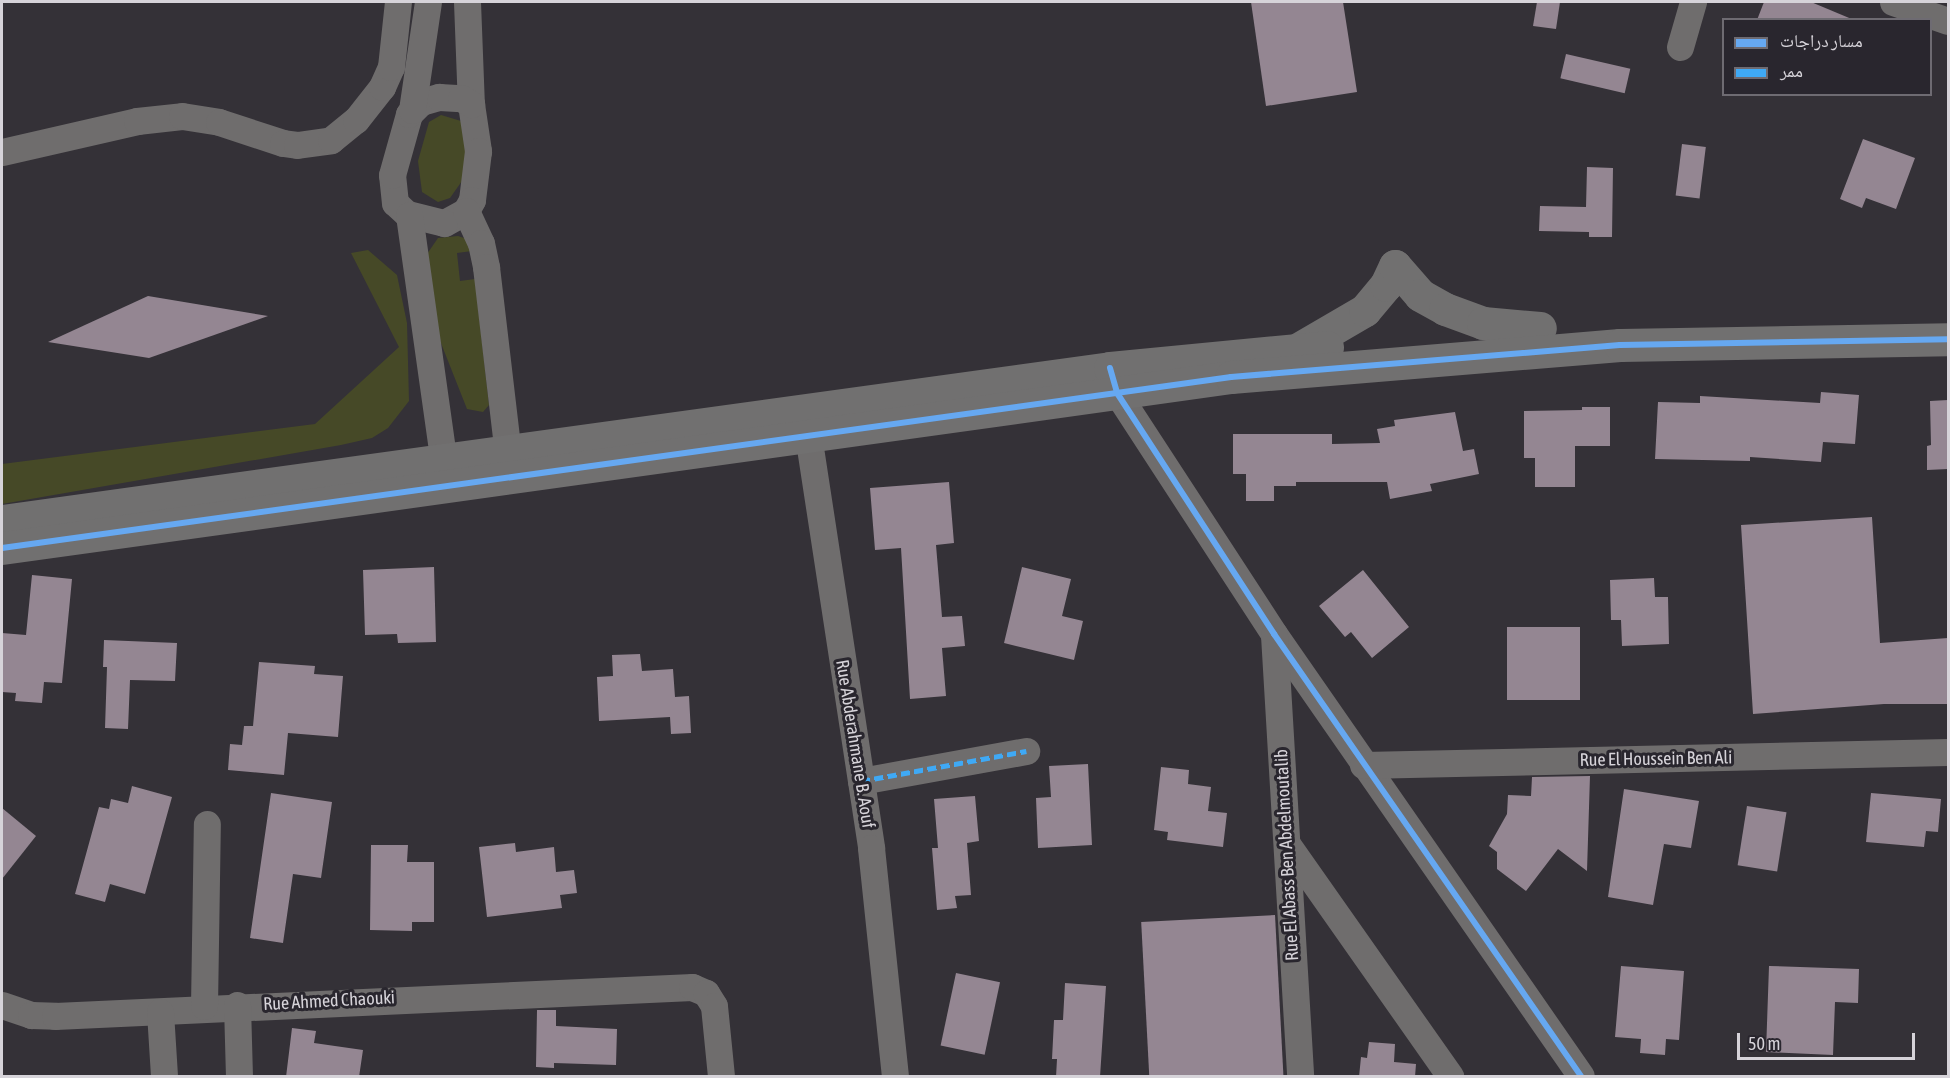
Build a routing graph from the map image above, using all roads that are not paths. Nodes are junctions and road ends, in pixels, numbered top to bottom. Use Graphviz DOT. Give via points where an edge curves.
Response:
graph roads {
  1 [pos="398,2"];
  2 [pos="428,2"];
  3 [pos="467,2"];
  4 [pos="1693,2"];
  5 [pos="1893,2"];
  6 [pos="1948,21"];
  7 [pos="1680,47"];
  8 [pos="471,104"];
  9 [pos="412,110"];
  10 [pos="2,152"];
  11 [pos="466,211"];
  12 [pos="409,215"];
  13 [pos="1948,319"];
  14 [pos="1540,328"];
  15 [pos="1948,339"];
  16 [pos="1300,348"];
  17 [pos="1402,353"];
  18 [pos="1114,380"];
  19 [pos="806,426"];
  20 [pos="509,466"];
  21 [pos="445,474"];
  22 [pos="2,521"];
  23 [pos="2,548"];
  24 [pos="1274,634"];
  25 [pos="1026,752"];
  26 [pos="1948,752"];
  27 [pos="1363,765"];
  28 [pos="861,781"];
  29 [pos="207,824"];
  30 [pos="1287,843"];
  31 [pos="2,1005"];
  32 [pos="237,1005"];
  33 [pos="204,1006"];
  34 [pos="160,1012"];
  35 [pos="164,1077"];
  36 [pos="239,1077"];
  37 [pos="721,1077"];
  38 [pos="895,1077"];
  39 [pos="1300,1077"];
  40 [pos="1450,1077"];
  41 [pos="1581,1077"];
  1 -- 10 [label="street" via="391,67 382,87 356,120 331,140 290,144 219,122 173,116"];
  2 -- 9 [label="street"];
  3 -- 8 [label="street"];
  4 -- 7 [label="street"];
  5 -- 6 [label="street"];
  8 -- 9 [label="street" via="461,98 439,97"];
  8 -- 11 [label="street" via="477,126 478,168 476,189"];
  9 -- 12 [label="street" via="401,134 392,175 395,203"];
  11 -- 12 [label="street" via="438,223"];
  11 -- 20 [label="street" via="481,243 486,267"];
  12 -- 21 [label="street"];
  13 -- 14 [label="street"];
  14 -- 16 [label="street" via="1483,323 1445,309 1420,294 1395,266 1386,285 1365,310"];
  14 -- 17 [label="street"];
  15 -- 17 [label="street"];
  16 -- 17 [label="street"];
  16 -- 18 [label="street"];
  17 -- 18 [label="street" via="1231,376"];
  18 -- 19 [label="street"];
  18 -- 24 [label="street"];
  19 -- 20 [label="street"];
  19 -- 28 [label="street, Rue Abderahmane B. Aouf"];
  20 -- 21 [label="street"];
  21 -- 22 [label="street"];
  21 -- 23 [label="street"];
  24 -- 27 [label="street"];
  24 -- 30 [label="street, Rue El Abass Ben Abdelmoutalib"];
  25 -- 28 [label="street"];
  26 -- 27 [label="street, Rue El Houssein Ben Ali"];
  27 -- 41 [label="street"];
  28 -- 38 [label="street, Rue Abderahmane B. Aouf"];
  29 -- 33 [label="street"];
  30 -- 39 [label="street, Rue El Abass Ben Abdelmoutalib"];
  30 -- 40 [label="street"];
  31 -- 34 [label="street, Rue Ahmed Chaouki" via="40,1015"];
  32 -- 33 [label="street, Rue Ahmed Chaouki"];
  32 -- 36 [label="street"];
  32 -- 37 [label="street, Rue Ahmed Chaouki" via="692,987 711,998"];
  33 -- 34 [label="street, Rue Ahmed Chaouki"];
  34 -- 35 [label="street"];
}
